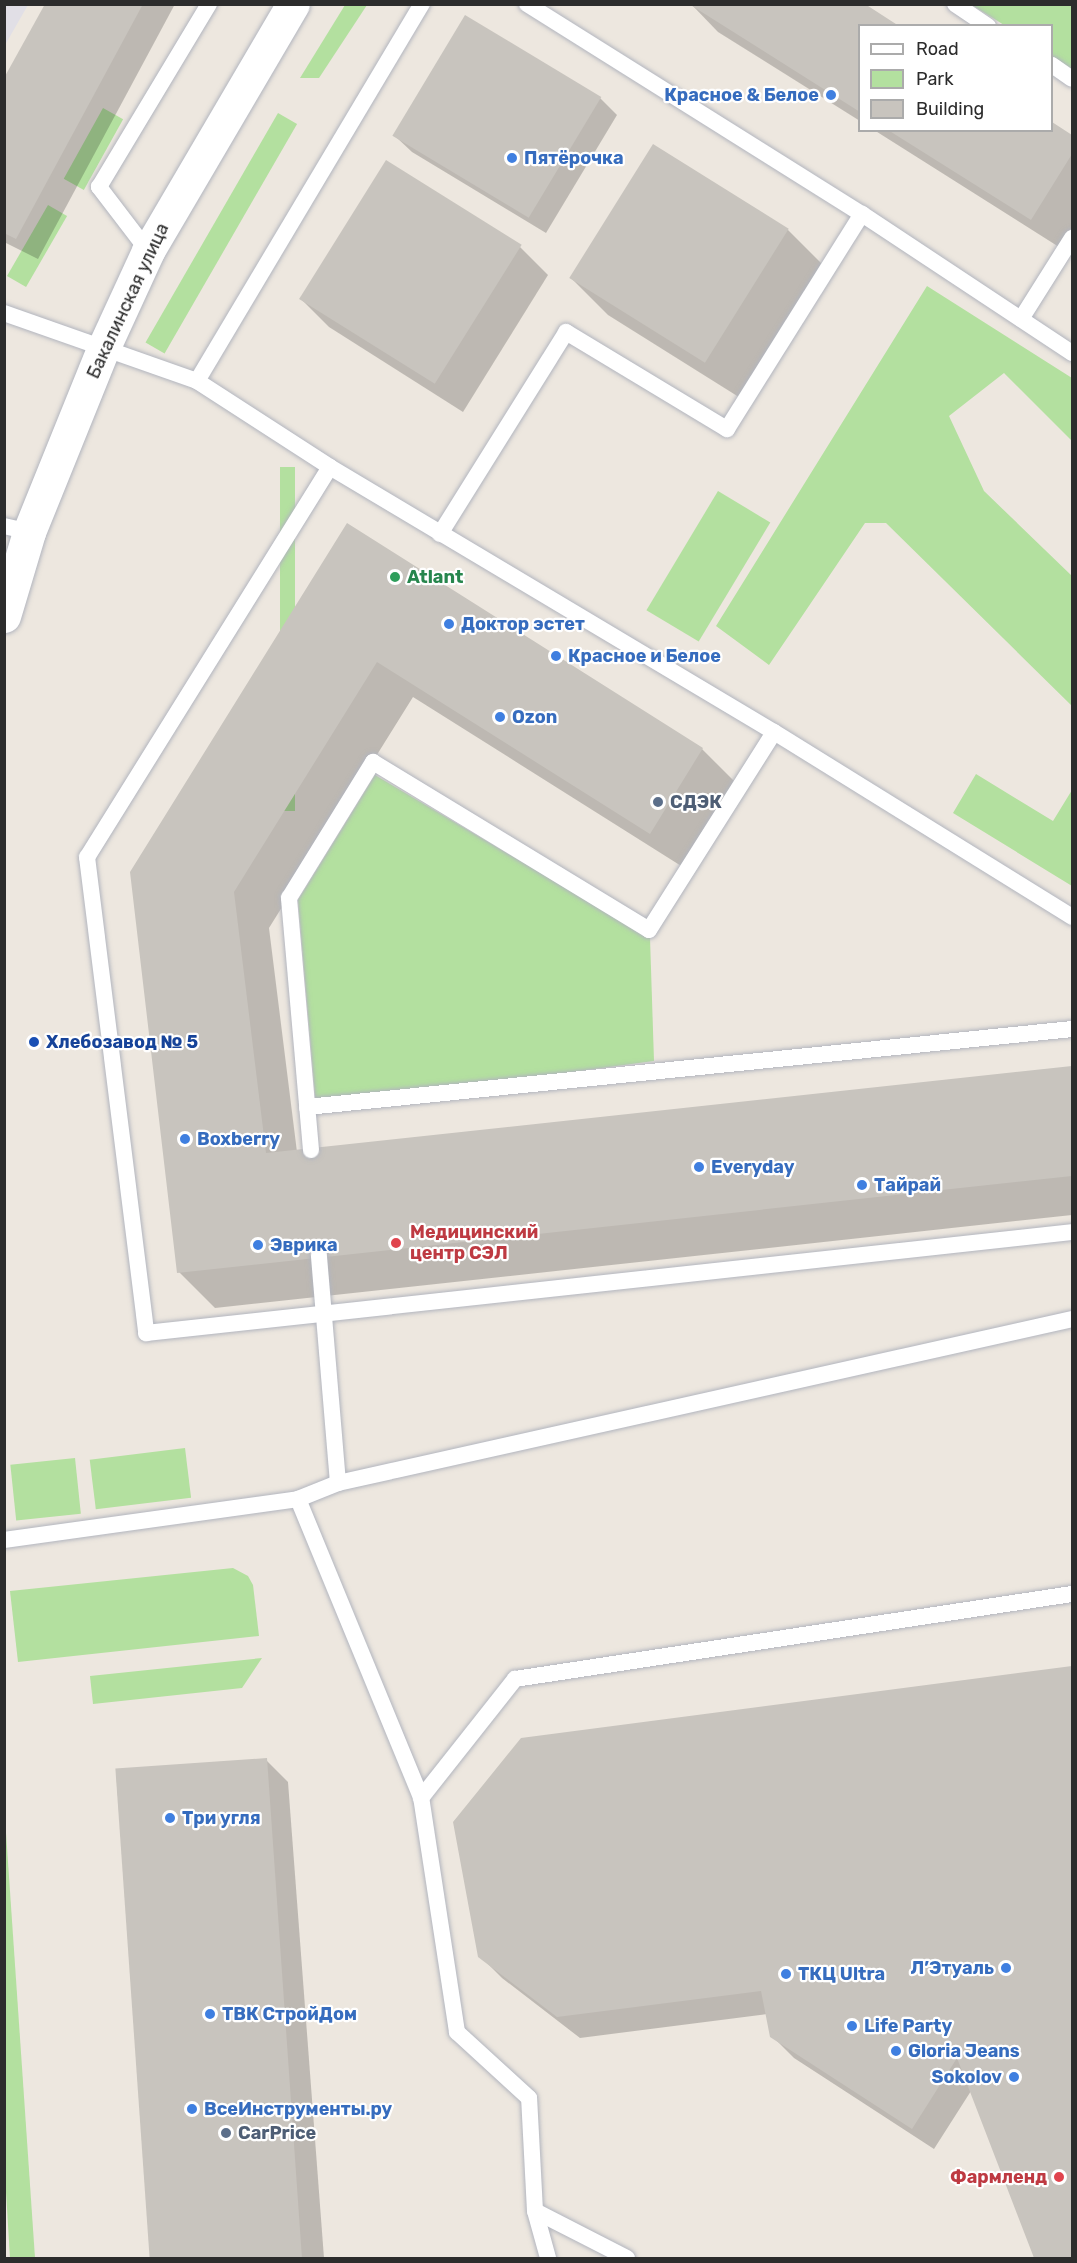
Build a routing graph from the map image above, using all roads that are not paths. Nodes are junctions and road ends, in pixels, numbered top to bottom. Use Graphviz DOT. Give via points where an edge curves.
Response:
graph roads {
  1 [pos="209,4"];
  2 [pos="293,4"];
  3 [pos="422,4"];
  4 [pos="527,4"];
  5 [pos="955,4"];
  6 [pos="985,24"];
  7 [pos="1053,66"];
  8 [pos="1072,79"];
  9 [pos="862,214"];
  10 [pos="1072,238"];
  11 [pos="148,251"];
  12 [pos="4,313"];
  13 [pos="1021,319"];
  14 [pos="103,349"];
  15 [pos="1072,353"];
  16 [pos="197,381"];
  17 [pos="330,467"];
  18 [pos="17,529"];
  19 [pos="440,534"];
  20 [pos="4,616"];
  21 [pos="774,732"];
  22 [pos="1072,917"];
  23 [pos="1072,1029"];
  24 [pos="307,1107"];
  25 [pos="311,1150"];
  26 [pos="1072,1232"];
  27 [pos="319,1256"];
  28 [pos="323,1312"];
  29 [pos="1072,1319"];
  30 [pos="338,1483"];
  31 [pos="298,1498"];
  32 [pos="4,1540"];
  33 [pos="1072,1594"];
  34 [pos="421,1798"];
  35 [pos="535,2211"];
  36 [pos="548,2259"];
  37 [pos="627,2259"];
  1 -- 11 [label="lane" via="99,187"];
  2 -- 11 [label="main road, Бакалинская улица"];
  3 -- 16 [label="lane"];
  4 -- 9 [label="lane"];
  5 -- 6 [label="lane"];
  7 -- 8 [label="lane"];
  9 -- 13 [label="lane"];
  9 -- 19 [label="lane" via="727,429 566,332"];
  10 -- 13 [label="lane"];
  11 -- 14 [label="main road, Бакалинская улица"];
  12 -- 14 [label="lane"];
  13 -- 15 [label="lane"];
  14 -- 16 [label="lane"];
  14 -- 18 [label="main road, Бакалинская улица"];
  16 -- 17 [label="lane"];
  17 -- 19 [label="lane"];
  17 -- 28 [label="lane" via="87,857 146,1333"];
  18 -- 20 [label="main road, Бакалинская улица"];
  19 -- 21 [label="lane"];
  21 -- 22 [label="lane"];
  21 -- 24 [label="lane" via="649,930 373,762 289,898"];
  23 -- 24 [label="lane"];
  24 -- 25 [label="lane"];
  26 -- 28 [label="lane"];
  27 -- 28 [label="lane"];
  28 -- 30 [label="lane"];
  29 -- 30 [label="lane"];
  30 -- 31 [label="lane"];
  31 -- 32 [label="lane"];
  31 -- 34 [label="lane"];
  33 -- 34 [label="lane" via="515,1679"];
  34 -- 35 [label="lane" via="457,2032 529,2098"];
  35 -- 36 [label="lane"];
  35 -- 37 [label="lane"];
}
